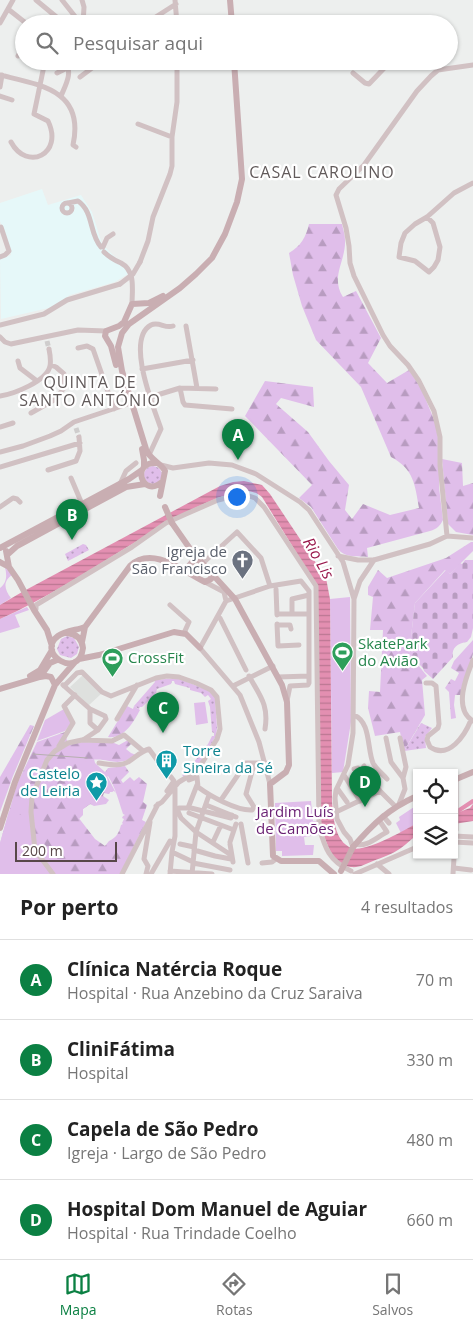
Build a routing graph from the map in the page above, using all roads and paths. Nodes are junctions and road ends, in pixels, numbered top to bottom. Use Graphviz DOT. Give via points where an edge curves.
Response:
graph roads {
  1 [pos="13,0"];
  2 [pos="36,0"];
  3 [pos="62,0"];
  4 [pos="82,0"];
  5 [pos="228,0"];
  6 [pos="175,2"];
  7 [pos="8,9"];
  8 [pos="16,15"];
  9 [pos="54,15"];
  10 [pos="74,15"];
  11 [pos="83,15"];
  12 [pos="158,15"];
  13 [pos="176,15"];
  14 [pos="229,15"];
  15 [pos="0,23"];
  16 [pos="473,65"];
  17 [pos="458,67"];
  18 [pos="43,70"];
  19 [pos="62,70"];
  20 [pos="69,70"];
  21 [pos="89,70"];
  22 [pos="176,70"];
  23 [pos="233,70"];
  24 [pos="234,70"];
  25 [pos="382,70"];
  26 [pos="438,70"];
  27 [pos="56,73"];
  28 [pos="353,73"];
  29 [pos="1,75"];
  30 [pos="80,77"];
  31 [pos="40,85"];
  32 [pos="0,86"];
  33 [pos="0,96"];
  34 [pos="60,96"];
  35 [pos="12,100"];
  36 [pos="138,124"];
  37 [pos="172,137"];
  38 [pos="11,142"];
  39 [pos="76,147"];
  40 [pos="473,182"];
  41 [pos="70,205"];
  42 [pos="428,217"];
  43 [pos="1,227"];
  44 [pos="113,234"];
  45 [pos="102,249"];
  46 [pos="0,257"];
  47 [pos="135,302"];
  48 [pos="142,313"];
  49 [pos="0,325"];
  50 [pos="173,326"];
  51 [pos="186,326"];
  52 [pos="106,331"];
  53 [pos="96,332"];
  54 [pos="0,337"];
  55 [pos="120,340"];
  56 [pos="108,342"];
  57 [pos="78,348"];
  58 [pos="49,350"];
  59 [pos="193,360"];
  60 [pos="18,361"];
  61 [pos="51,365"];
  62 [pos="142,369"];
  63 [pos="37,381"];
  64 [pos="180,388"];
  65 [pos="197,388"];
  66 [pos="216,389"];
  67 [pos="0,396"];
  68 [pos="151,397"];
  69 [pos="129,404"];
  70 [pos="114,409"];
  71 [pos="232,409"];
  72 [pos="31,413"];
  73 [pos="13,422"];
  74 [pos="0,427"];
  75 [pos="79,437"];
  76 [pos="80,443"];
  77 [pos="0,452"];
  78 [pos="148,455"];
  79 [pos="136,463"];
  80 [pos="159,464"];
  81 [pos="0,467"];
  82 [pos="173,468"];
  83 [pos="143,469"];
  84 [pos="48,470"];
  85 [pos="71,478"];
  86 [pos="163,480"];
  87 [pos="120,484"];
  88 [pos="147,485"];
  89 [pos="160,496"];
  90 [pos="20,502"];
  91 [pos="82,504"];
  92 [pos="0,507"];
  93 [pos="447,536"];
  94 [pos="473,538"];
  95 [pos="0,548"];
  96 [pos="7,556"];
  97 [pos="338,556"];
  98 [pos="374,560"];
  99 [pos="199,561"];
  100 [pos="0,562"];
  101 [pos="9,566"];
  102 [pos="188,570"];
  103 [pos="211,572"];
  104 [pos="205,582"];
  105 [pos="273,587"];
  106 [pos="309,595"];
  107 [pos="235,599"];
  108 [pos="354,599"];
  109 [pos="226,601"];
  110 [pos="170,605"];
  111 [pos="34,609"];
  112 [pos="292,614"];
  113 [pos="309,614"];
  114 [pos="217,617"];
  115 [pos="85,627"];
  116 [pos="291,629"];
  117 [pos="47,630"];
  118 [pos="64,633"];
  119 [pos="184,633"];
  120 [pos="82,642"];
  121 [pos="299,645"];
  122 [pos="200,648"];
  123 [pos="52,649"];
  124 [pos="58,660"];
  125 [pos="77,660"];
  126 [pos="473,660"];
  127 [pos="273,666"];
  128 [pos="249,675"];
  129 [pos="310,676"];
  130 [pos="40,677"];
  131 [pos="278,677"];
  132 [pos="426,682"];
  133 [pos="56,684"];
  134 [pos="0,685"];
  135 [pos="64,686"];
  136 [pos="137,686"];
  137 [pos="233,686"];
  138 [pos="0,689"];
  139 [pos="74,695"];
  140 [pos="287,702"];
  141 [pos="90,709"];
  142 [pos="354,715"];
  143 [pos="117,719"];
  144 [pos="472,721"];
  145 [pos="265,729"];
  146 [pos="98,730"];
  147 [pos="386,738"];
  148 [pos="400,738"];
  149 [pos="82,740"];
  150 [pos="143,751"];
  151 [pos="54,752"];
  152 [pos="99,763"];
  153 [pos="373,763"];
  154 [pos="254,764"];
  155 [pos="267,767"];
  156 [pos="354,770"];
  157 [pos="473,772"];
  158 [pos="280,776"];
  159 [pos="237,777"];
  160 [pos="403,778"];
  161 [pos="387,779"];
  162 [pos="458,779"];
  163 [pos="249,783"];
  164 [pos="270,784"];
  165 [pos="197,785"];
  166 [pos="175,787"];
  167 [pos="337,788"];
  168 [pos="380,791"];
  169 [pos="208,794"];
  170 [pos="413,798"];
  171 [pos="221,800"];
  172 [pos="360,801"];
  173 [pos="347,802"];
  174 [pos="397,805"];
  175 [pos="156,806"];
  176 [pos="189,809"];
  177 [pos="206,810"];
  178 [pos="336,812"];
  179 [pos="151,815"];
  180 [pos="234,816"];
  181 [pos="202,818"];
  182 [pos="381,818"];
  183 [pos="186,822"];
  184 [pos="388,823"];
  185 [pos="221,825"];
  186 [pos="237,826"];
  187 [pos="0,828"];
  188 [pos="196,832"];
  189 [pos="458,833"];
  190 [pos="473,837"];
  191 [pos="170,841"];
  192 [pos="213,842"];
  193 [pos="458,842"];
  194 [pos="473,843"];
  195 [pos="180,844"];
  196 [pos="353,844"];
  197 [pos="194,849"];
  198 [pos="413,849"];
  199 [pos="172,852"];
  200 [pos="232,859"];
  201 [pos="278,860"];
  202 [pos="193,862"];
  203 [pos="248,863"];
  204 [pos="262,863"];
  205 [pos="377,864"];
  206 [pos="230,870"];
  207 [pos="471,870"];
  208 [pos="329,871"];
  209 [pos="454,871"];
  210 [pos="170,872"];
  211 [pos="353,872"];
  212 [pos="365,872"];
  213 [pos="192,873"];
  214 [pos="337,873"];
  215 [pos="53,874"];
  216 [pos="122,874"];
  217 [pos="146,874"];
  218 [pos="151,874"];
  219 [pos="212,874"];
  220 [pos="389,874"];
  1 -- 7 [label="street"];
  2 -- 9 [label="street"];
  3 -- 10 [label="street"];
  4 -- 11 [label="street"];
  5 -- 14 [label="main road"];
  6 -- 12 [label="street"];
  6 -- 13 [label="street"];
  7 -- 8 [label="street"];
  7 -- 15 [label="street"];
  16 -- 17 [label="street"];
  18 -- 31 [label="street"];
  19 -- 27 [label="street"];
  20 -- 34 [label="street"];
  21 -- 30 [label="street"];
  22 -- 37 [label="street" via="177,102"];
  23 -- 47 [label="main road" via="239,178 220,236 201,264 170,291 155,300"];
  24 -- 48 [label="main road" via="242,179 231,219 207,264 180,288"];
  25 -- 28 [label="street" via="367,84"];
  26 -- 93 [label="street" via="417,91 364,165 336,195 346,228 354,276 382,335 419,381 434,411 440,437"];
  29 -- 31 [label="street"];
  29 -- 32 [label="street"];
  31 -- 34 [label="street"];
  31 -- 38 [label="street" via="34,114 48,121 52,143 43,154 27,157 16,151"];
  33 -- 35 [label="street"];
  34 -- 39 [label="street" via="73,114 73,145"];
  36 -- 37 [label="street"];
  37 -- 49 [label="street, bridge" via="170,174 133,274 120,284 67,300 44,314"];
  40 -- 42 [label="street" via="454,193"];
  41 -- 45 [label="street" via="83,204 87,209"];
  42 -- 42 [label="street" via="405,233 399,257 414,260 430,272 438,260 440,247"];
  43 -- 46 [label="street" via="8,251"];
  44 -- 45 [label="street"];
  45 -- 47 [label="street" via="130,272"];
  47 -- 48 [label="main road" via="143,309"];
  47 -- 52 [label="main road" via="124,322"];
  48 -- 55 [label="main road" via="126,327"];
  50 -- 62 [label="street" via="155,324 143,333 140,347"];
  51 -- 59 [label="street"];
  52 -- 53 [label="street"];
  52 -- 56 [label="main road"];
  53 -- 54 [label="street" via="78,330 11,344"];
  53 -- 56 [label="street"];
  55 -- 56 [label="main road" via="114,344"];
  55 -- 69 [label="main road" via="120,364"];
  56 -- 69 [label="main road"];
  57 -- 70 [label="street" via="87,346 93,349"];
  58 -- 61 [label="street"];
  59 -- 62 [label="street"];
  59 -- 65 [label="street"];
  60 -- 63 [label="street" via="20,368"];
  61 -- 63 [label="street"];
  61 -- 72 [label="street" via="64,374 65,386 54,400"];
  62 -- 68 [label="street"];
  63 -- 67 [label="street"];
  64 -- 65 [label="street"];
  64 -- 68 [label="street"];
  64 -- 71 [label="street" via="185,405"];
  65 -- 66 [label="street"];
  68 -- 69 [label="street"];
  68 -- 78 [label="street" via="161,429"];
  69 -- 70 [label="street"];
  69 -- 78 [label="main road"];
  69 -- 83 [label="main road" via="144,454"];
  70 -- 77 [label="street" via="57,434"];
  73 -- 74 [label="street"];
  75 -- 76 [label="street"];
  76 -- 81 [label="street"];
  76 -- 84 [label="street" via="75,462"];
  78 -- 80 [label="main road"];
  79 -- 87 [label="street" via="124,474"];
  80 -- 82 [label="street"];
  80 -- 83 [label="main road" via="150,463"];
  80 -- 86 [label="main road" via="165,471"];
  82 -- 86 [label="street"];
  82 -- 97 [label="street" via="215,463 248,470 303,503"];
  83 -- 87 [label="main road"];
  83 -- 88 [label="main road" via="142,478"];
  85 -- 91 [label="street"];
  86 -- 88 [label="main road" via="156,486"];
  86 -- 89 [label="main road"];
  87 -- 91 [label="main road"];
  88 -- 89 [label="main road"];
  88 -- 96 [label="main road" via="129,486 119,491 18,546"];
  89 -- 99 [label="main road, bridge" via="172,523"];
  90 -- 92 [label="street" via="13,498"];
  91 -- 95 [label="main road"];
  93 -- 94 [label="street"];
  93 -- 98 [label="street"];
  95 -- 96 [label="main road"];
  96 -- 100 [label="main road"];
  96 -- 101 [label="main road"];
  97 -- 98 [label="street"];
  97 -- 108 [label="street" via="347,572"];
  98 -- 108 [label="street" via="360,581"];
  99 -- 102 [label="main road"];
  99 -- 103 [label="main road"];
  99 -- 105 [label="street" via="237,532 261,558"];
  100 -- 101 [label="main road"];
  101 -- 111 [label="main road"];
  102 -- 104 [label="main road"];
  102 -- 115 [label="main road" via="155,558 140,559 130,566"];
  103 -- 104 [label="main road" via="211,578"];
  103 -- 107 [label="main road"];
  104 -- 109 [label="street" via="224,592"];
  105 -- 106 [label="street" via="301,581"];
  105 -- 107 [label="street" via="252,591"];
  105 -- 112 [label="street" via="277,615"];
  106 -- 112 [label="street" via="292,599"];
  106 -- 113 [label="street"];
  107 -- 109 [label="street"];
  107 -- 127 [label="main road"];
  108 -- 142 [label="street"];
  109 -- 114 [label="street"];
  110 -- 119 [label="street" via="189,622"];
  111 -- 117 [label="main road"];
  111 -- 211 [label="street" via="166,523 218,500 243,494 255,498 316,586 319,827 331,857"];
  112 -- 113 [label="street"];
  113 -- 129 [label="street"];
  114 -- 122 [label="street"];
  114 -- 128 [label="street"];
  115 -- 118 [label="main road"];
  115 -- 120 [label="main road"];
  116 -- 121 [label="street" via="290,625 277,625 278,646"];
  117 -- 118 [label="main road"];
  117 -- 123 [label="main road"];
  118 -- 120 [label="main road" via="76,635"];
  118 -- 123 [label="main road" via="56,638"];
  119 -- 122 [label="main road"];
  119 -- 125 [label="main road" via="166,633"];
  120 -- 125 [label="main road" via="83,651"];
  122 -- 137 [label="street"];
  123 -- 124 [label="main road"];
  123 -- 134 [label="main road" via="36,674"];
  124 -- 125 [label="main road" via="67,664"];
  124 -- 130 [label="main road" via="50,663"];
  124 -- 133 [label="main road" via="60,667"];
  125 -- 133 [label="main road"];
  126 -- 144 [label="street" via="462,704 464,713"];
  127 -- 128 [label="street"];
  127 -- 131 [label="main road"];
  128 -- 137 [label="street"];
  128 -- 145 [label="street" via="266,710"];
  129 -- 131 [label="street"];
  129 -- 140 [label="street" via="308,685 289,687"];
  130 -- 133 [label="main road" via="51,677"];
  130 -- 138 [label="main road"];
  131 -- 140 [label="main road"];
  132 -- 144 [label="street" via="436,686 439,724 428,736 430,747 438,750 454,746"];
  133 -- 135 [label="street"];
  133 -- 187 [label="main road" via="15,782"];
  135 -- 136 [label="street" via="80,672 109,696"];
  135 -- 139 [label="street"];
  136 -- 143 [label="street"];
  136 -- 166 [label="street" via="172,676 211,690 217,697 219,736 197,770"];
  137 -- 155 [label="street" via="244,703"];
  139 -- 141 [label="street"];
  139 -- 151 [label="street" via="64,706 73,723"];
  140 -- 158 [label="main road" via="289,766"];
  141 -- 146 [label="street" via="90,723"];
  141 -- 146 [label="street" via="105,716 106,720"];
  142 -- 153 [label="street" via="359,717 366,731"];
  142 -- 156 [label="street"];
  146 -- 149 [label="street"];
  147 -- 160 [label="street" via="391,762"];
  148 -- 160 [label="street" via="406,767"];
  149 -- 150 [label="street" via="112,741 124,736"];
  149 -- 151 [label="street" via="68,742"];
  150 -- 152 [label="street" via="123,764"];
  150 -- 175 [label="street" via="150,749 174,782"];
  151 -- 215 [label="street" via="47,760 31,800 30,812 35,850"];
  153 -- 156 [label="street"];
  153 -- 161 [label="street"];
  154 -- 155 [label="street"];
  154 -- 159 [label="street" via="245,764"];
  154 -- 163 [label="street"];
  155 -- 158 [label="street" via="273,775"];
  155 -- 164 [label="street"];
  156 -- 167 [label="street"];
  156 -- 168 [label="street"];
  156 -- 172 [label="street"];
  157 -- 162 [label="main road"];
  158 -- 164 [label="main road"];
  159 -- 163 [label="street"];
  159 -- 171 [label="street"];
  160 -- 174 [label="street" via="405,789"];
  163 -- 171 [label="street" via="246,794 254,808 248,810"];
  164 -- 201 [label="main road" via="272,854"];
  165 -- 166 [label="street" via="195,776"];
  165 -- 169 [label="street"];
  165 -- 176 [label="street"];
  166 -- 175 [label="street"];
  166 -- 199 [label="street"];
  167 -- 173 [label="street"];
  167 -- 178 [label="street"];
  168 -- 172 [label="street"];
  168 -- 174 [label="street"];
  169 -- 171 [label="street"];
  169 -- 177 [label="street"];
  170 -- 174 [label="main road"];
  172 -- 178 [label="street"];
  174 -- 182 [label="main road"];
  175 -- 179 [label="street"];
  176 -- 177 [label="street"];
  176 -- 181 [label="street"];
  176 -- 183 [label="street"];
  176 -- 183 [label="street" via="178,808"];
  177 -- 180 [label="street"];
  177 -- 181 [label="street"];
  178 -- 196 [label="street" via="340,825"];
  179 -- 216 [label="street"];
  179 -- 217 [label="street" via="144,859 148,866"];
  181 -- 185 [label="street"];
  181 -- 188 [label="street"];
  182 -- 184 [label="street"];
  182 -- 196 [label="main road"];
  182 -- 196 [label="street" via="387,832 360,846"];
  183 -- 188 [label="street"];
  185 -- 186 [label="street"];
  185 -- 192 [label="street"];
  186 -- 200 [label="street" via="230,843"];
  186 -- 203 [label="street"];
  188 -- 192 [label="street"];
  188 -- 197 [label="street"];
  189 -- 190 [label="street"];
  191 -- 218 [label="street"];
  192 -- 200 [label="street"];
  193 -- 194 [label="street"];
  195 -- 197 [label="street"];
  196 -- 214 [label="main road, bridge"];
  197 -- 200 [label="street"];
  197 -- 202 [label="street"];
  198 -- 205 [label="street"];
  199 -- 202 [label="street"];
  199 -- 210 [label="street"];
  201 -- 204 [label="street"];
  201 -- 208 [label="main road" via="317,861"];
  202 -- 206 [label="street"];
  202 -- 213 [label="street"];
  205 -- 212 [label="street"];
  205 -- 220 [label="street"];
  207 -- 209 [label="street"];
  208 -- 214 [label="main road"];
  210 -- 213 [label="street"];
  211 -- 212 [label="street"];
  213 -- 219 [label="street"];
}
